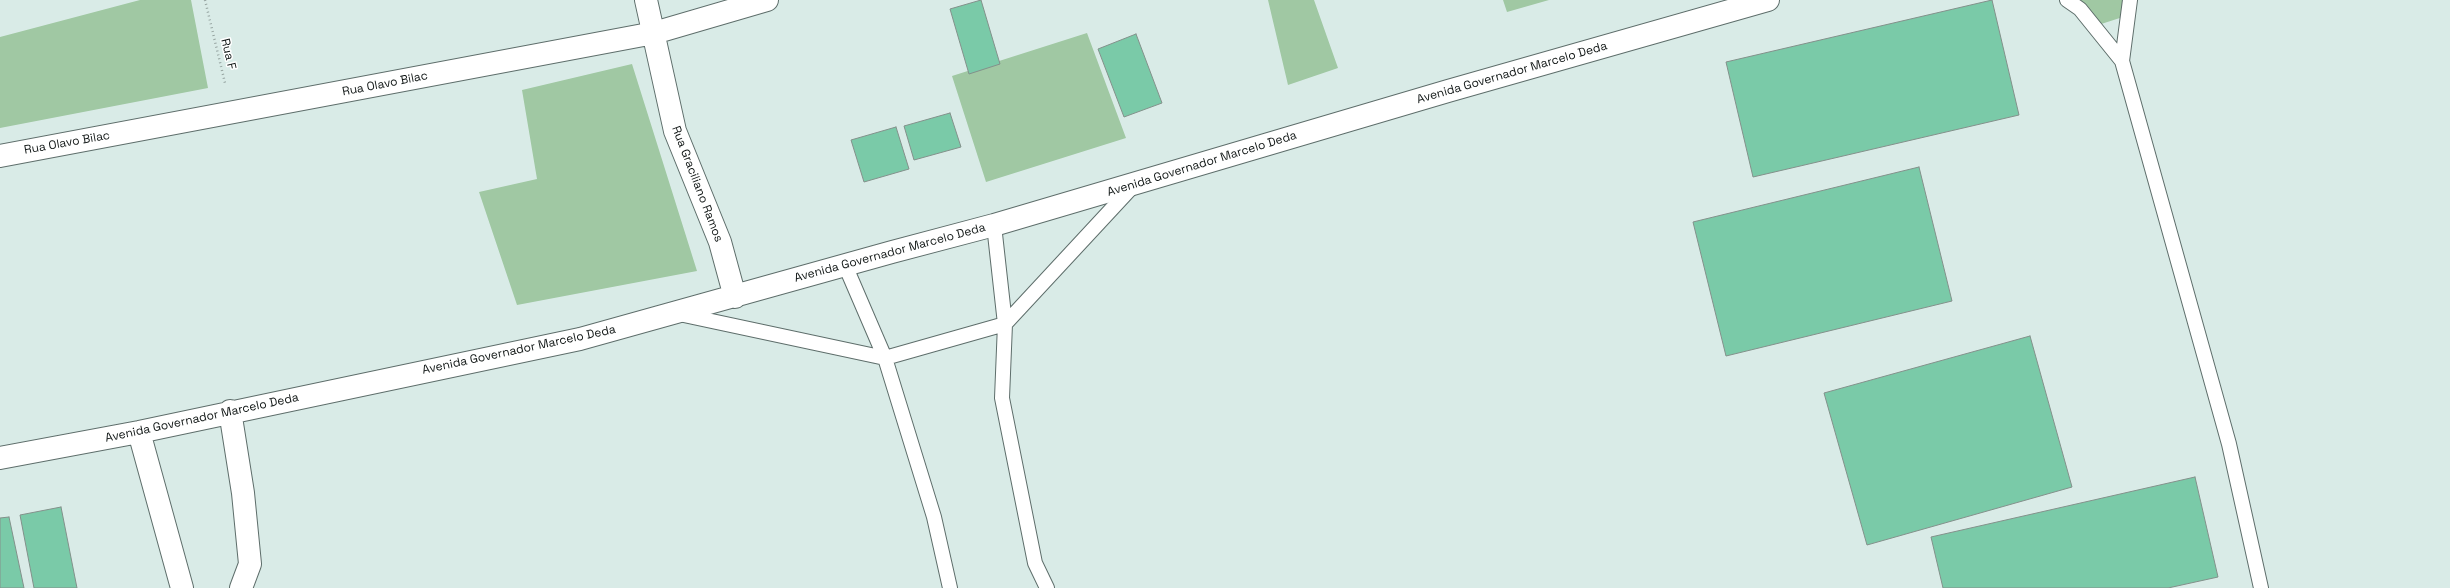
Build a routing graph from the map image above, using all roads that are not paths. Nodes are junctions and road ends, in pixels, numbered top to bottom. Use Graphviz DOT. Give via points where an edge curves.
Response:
graph roads {
  1 [pos="646,0"];
  2 [pos="767,0"];
  3 [pos="1768,0"];
  4 [pos="2067,0"];
  5 [pos="2130,0"];
  6 [pos="2078,4"];
  7 [pos="654,33"];
  8 [pos="2122,61"];
  9 [pos="0,156"];
  10 [pos="1136,183"];
  11 [pos="994,225"];
  12 [pos="845,265"];
  13 [pos="735,297"];
  14 [pos="674,313"];
  15 [pos="1005,324"];
  16 [pos="885,358"];
  17 [pos="230,411"];
  18 [pos="139,432"];
  19 [pos="0,458"];
  20 [pos="182,588"];
  21 [pos="242,588"];
  22 [pos="950,588"];
  23 [pos="1047,588"];
  24 [pos="2261,588"];
  1 -- 7 [label="street, Rua Graciliano Ramos"];
  2 -- 7 [label="street, Rua Olavo Bilac"];
  3 -- 10 [label="street, Avenida Governador Marcelo Deda"];
  4 -- 6 [label="lane"];
  5 -- 8 [label="lane"];
  6 -- 8 [label="lane"];
  7 -- 9 [label="street, Rua Olavo Bilac"];
  7 -- 13 [label="street, Rua Graciliano Ramos" via="675,131 720,242"];
  8 -- 24 [label="lane" via="2229,444"];
  10 -- 11 [label="street, Avenida Governador Marcelo Deda"];
  10 -- 15 [label="lane"];
  11 -- 12 [label="street, Avenida Governador Marcelo Deda"];
  11 -- 15 [label="lane"];
  12 -- 13 [label="street, Avenida Governador Marcelo Deda"];
  12 -- 16 [label="lane"];
  13 -- 14 [label="street, Avenida Governador Marcelo Deda"];
  14 -- 16 [label="lane"];
  14 -- 17 [label="street, Avenida Governador Marcelo Deda" via="580,339"];
  15 -- 16 [label="lane"];
  15 -- 23 [label="lane" via="1002,398 1035,563"];
  16 -- 22 [label="lane" via="934,517"];
  17 -- 18 [label="street, Avenida Governador Marcelo Deda"];
  17 -- 21 [label="street" via="243,493 250,564"];
  18 -- 19 [label="street, Avenida Governador Marcelo Deda"];
  18 -- 20 [label="street"];
}
